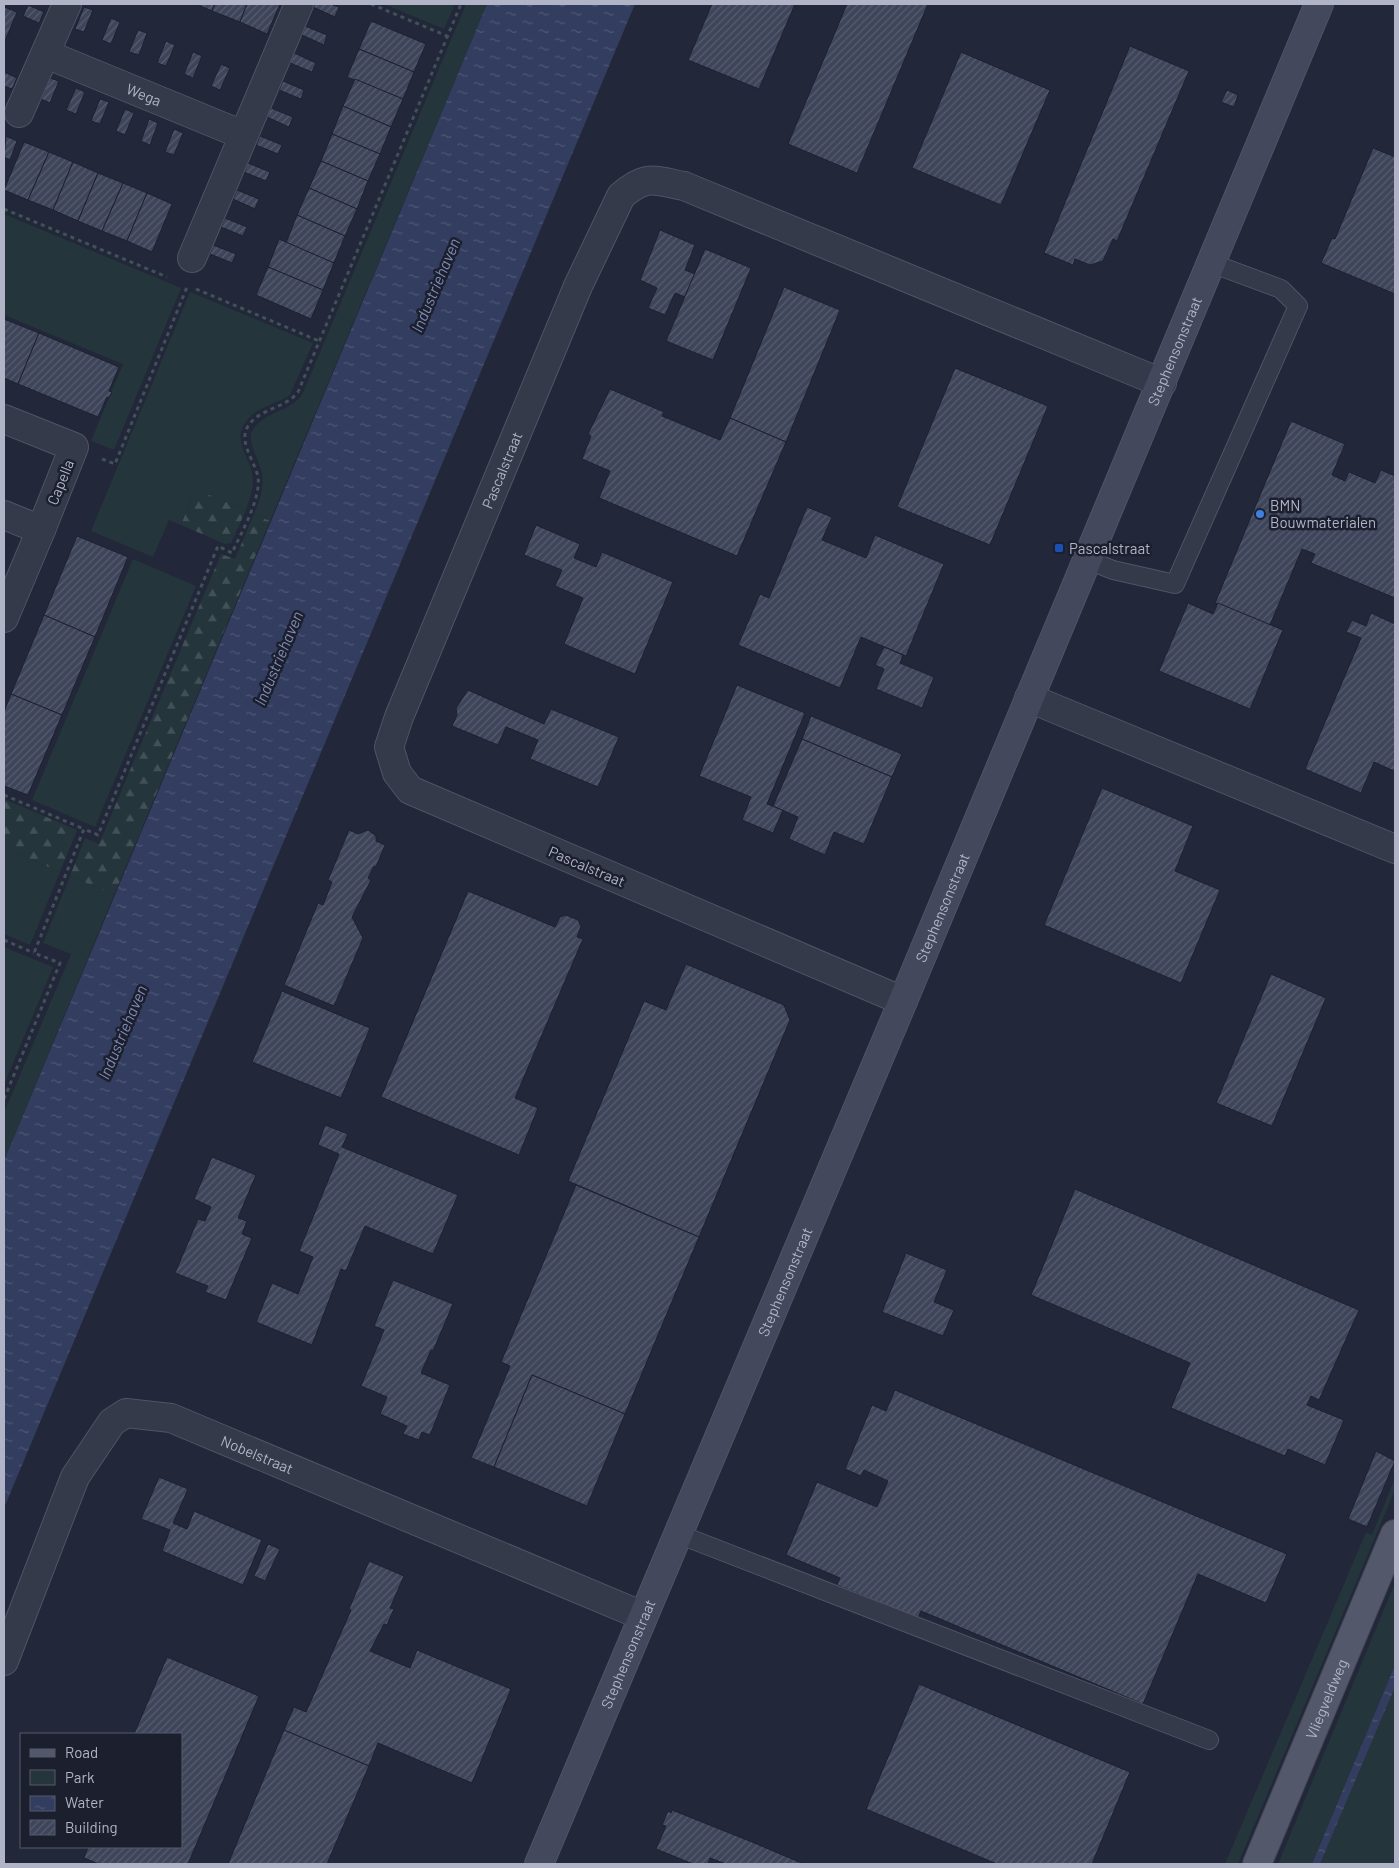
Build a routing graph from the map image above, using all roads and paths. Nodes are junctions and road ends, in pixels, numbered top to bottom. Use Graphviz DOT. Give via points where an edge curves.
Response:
graph roads {
  1 [pos="67,4"];
  2 [pos="299,4"];
  3 [pos="371,4"];
  4 [pos="461,4"];
  5 [pos="1319,4"];
  6 [pos="447,36"];
  7 [pos="46,54"];
  8 [pos="19,113"];
  9 [pos="243,135"];
  10 [pos="4,209"];
  11 [pos="192,258"];
  12 [pos="1211,263"];
  13 [pos="174,280"];
  14 [pos="182,284"];
  15 [pos="188,286"];
  16 [pos="319,341"];
  17 [pos="1162,383"];
  18 [pos="4,419"];
  19 [pos="74,447"];
  20 [pos="4,515"];
  21 [pos="41,530"];
  22 [pos="1088,560"];
  23 [pos="4,618"];
  24 [pos="1029,698"];
  25 [pos="4,795"];
  26 [pos="84,829"];
  27 [pos="1395,849"];
  28 [pos="4,940"];
  29 [pos="34,952"];
  30 [pos="903,1001"];
  31 [pos="4,1099"];
  32 [pos="678,1534"];
  33 [pos="1395,1534"];
  34 [pos="643,1616"];
  35 [pos="4,1661"];
  36 [pos="1209,1740"];
  37 [pos="539,1864"];
  38 [pos="1257,1864"];
  1 -- 7 [label="street"];
  2 -- 9 [label="street"];
  3 -- 6 [label="path"];
  4 -- 6 [label="path"];
  5 -- 12 [label="street, Stephensonstraat"];
  6 -- 16 [label="path"];
  7 -- 8 [label="street"];
  7 -- 9 [label="street, Wega"];
  9 -- 11 [label="street"];
  10 -- 13 [label="path"];
  12 -- 17 [label="street, Stephensonstraat"];
  12 -- 22 [label="lane" via="1281,289 1298,306 1175,584 1113,570"];
  14 -- 15 [label="path"];
  15 -- 16 [label="path"];
  15 -- 19 [label="path" via="115,464"];
  16 -- 26 [label="path" via="294,398 260,415 249,426 245,438 258,478 255,498 232,553 218,546 98,835"];
  17 -- 22 [label="street, Stephensonstraat"];
  17 -- 30 [label="street, Pascalstraat" via="684,186 649,179 621,196 578,286 399,717 389,748 397,773 410,790"];
  18 -- 19 [label="street, Capella"];
  19 -- 21 [label="street, Capella"];
  20 -- 21 [label="street"];
  21 -- 23 [label="street, Capella"];
  22 -- 24 [label="street, Stephensonstraat"];
  24 -- 27 [label="street"];
  24 -- 30 [label="street, Stephensonstraat"];
  25 -- 26 [label="path"];
  26 -- 29 [label="path"];
  28 -- 29 [label="path"];
  29 -- 31 [label="path" via="60,963"];
  30 -- 32 [label="street, Stephensonstraat"];
  32 -- 34 [label="street, Stephensonstraat"];
  32 -- 36 [label="lane"];
  33 -- 38 [label="main road, Vliegveldweg"];
  34 -- 35 [label="street, Nobelstraat" via="171,1418 126,1413 112,1422 76,1477"];
  34 -- 37 [label="street, Stephensonstraat"];
}
